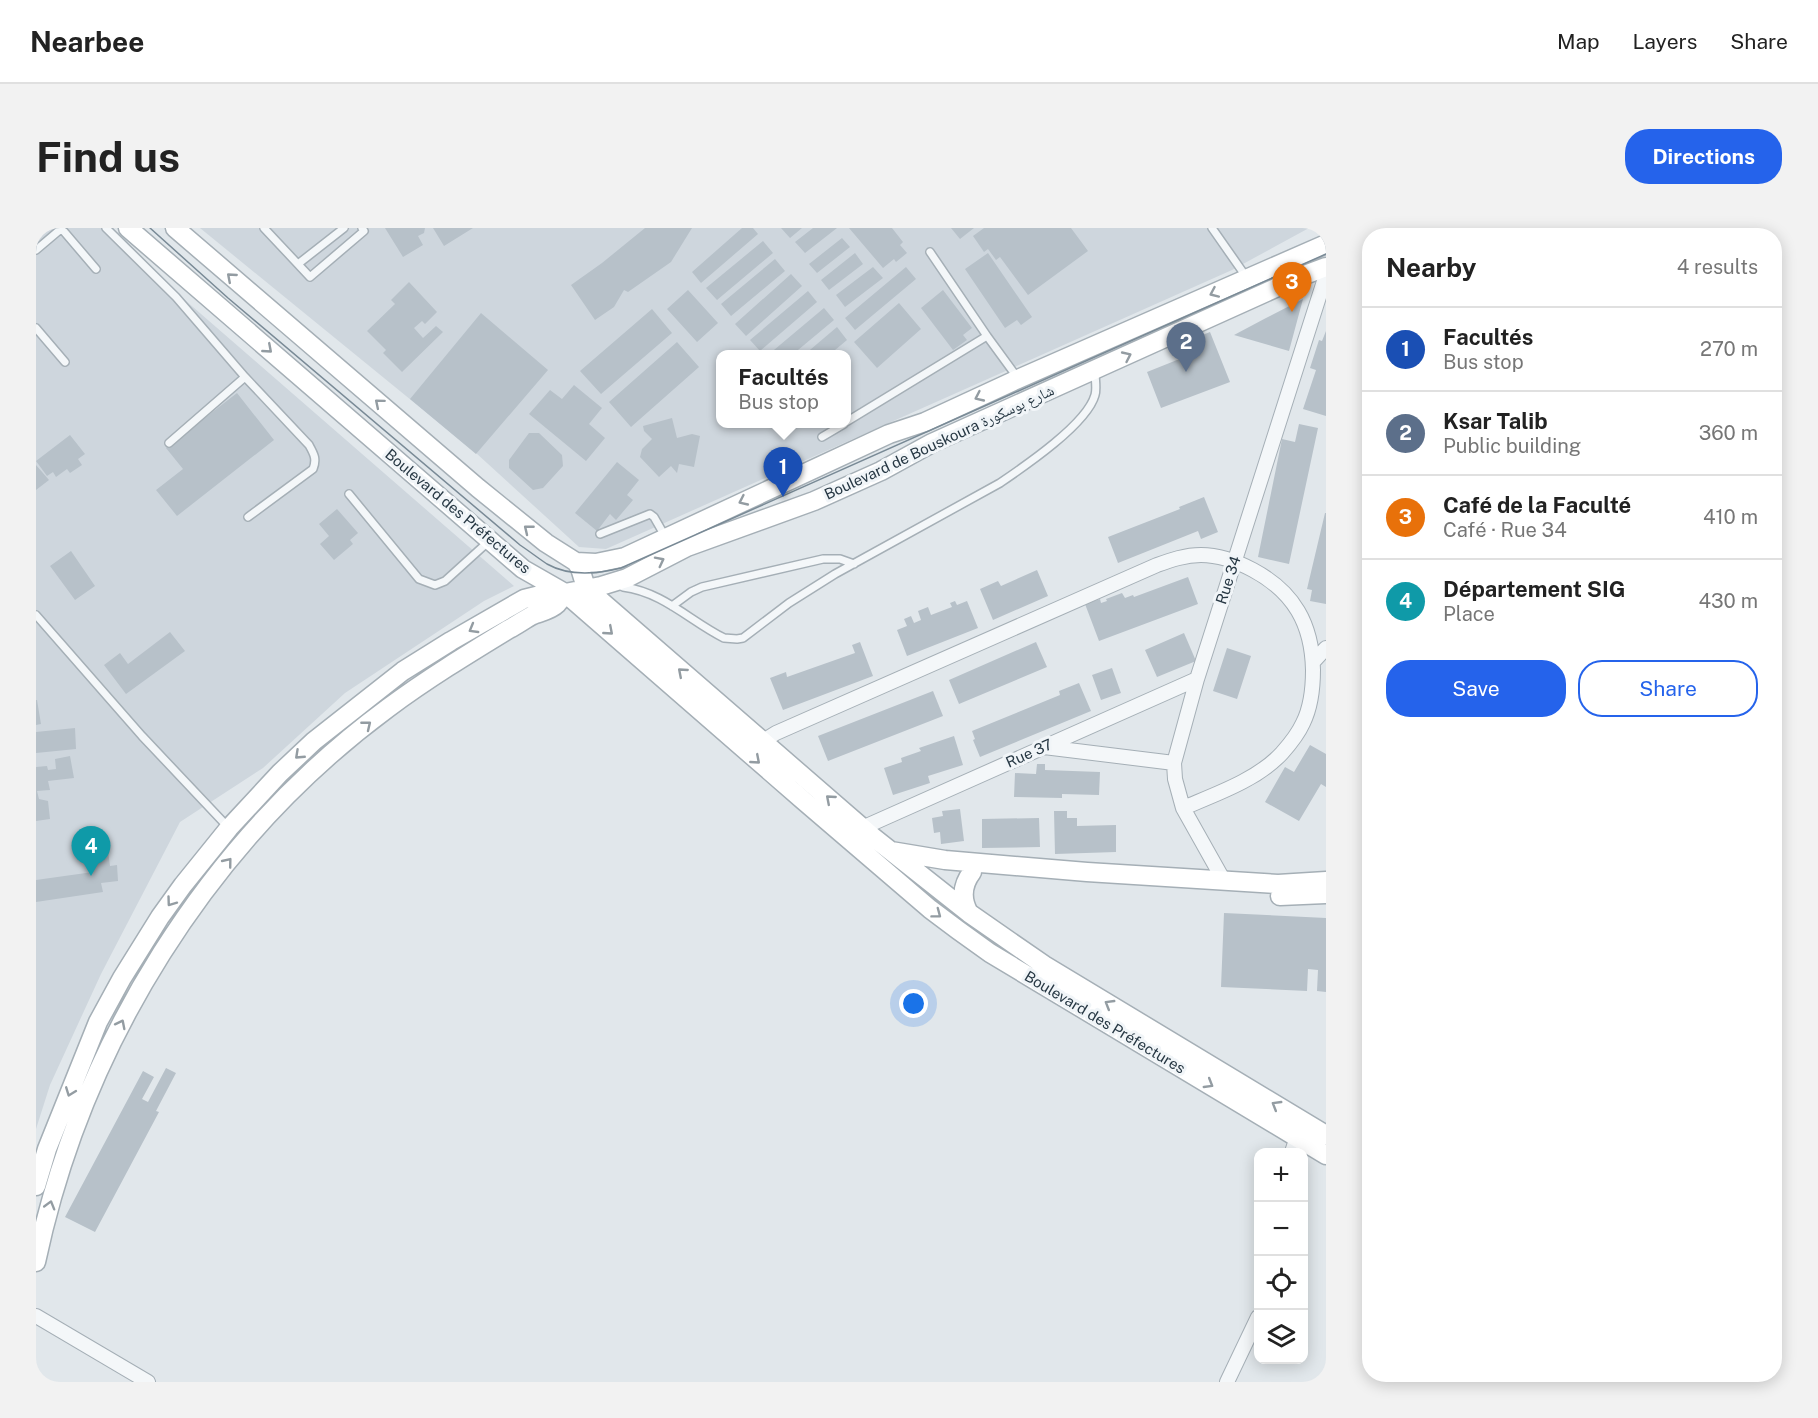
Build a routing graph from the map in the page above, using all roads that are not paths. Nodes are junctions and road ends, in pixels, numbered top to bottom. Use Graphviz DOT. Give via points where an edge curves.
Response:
graph roads {
  1 [pos="61,228"];
  2 [pos="106,228"];
  3 [pos="128,228"];
  4 [pos="175,228"];
  5 [pos="264,228"];
  6 [pos="344,228"];
  7 [pos="362,228"];
  8 [pos="1212,228"];
  9 [pos="1326,244"];
  10 [pos="36,250"];
  11 [pos="930,252"];
  12 [pos="298,264"];
  13 [pos="1326,267"];
  14 [pos="96,269"];
  15 [pos="1326,274"];
  16 [pos="1246,278"];
  17 [pos="36,328"];
  18 [pos="987,336"];
  19 [pos="65,362"];
  20 [pos="1095,370"];
  21 [pos="245,377"];
  22 [pos="1018,379"];
  23 [pos="851,419"];
  24 [pos="837,428"];
  25 [pos="822,437"];
  26 [pos="169,443"];
  27 [pos="349,494"];
  28 [pos="248,518"];
  29 [pos="600,534"];
  30 [pos="666,538"];
  31 [pos="490,540"];
  32 [pos="1234,561"];
  33 [pos="576,562"];
  34 [pos="854,564"];
  35 [pos="523,569"];
  36 [pos="625,582"];
  37 [pos="586,588"];
  38 [pos="565,593"];
  39 [pos="524,599"];
  40 [pos="672,606"];
  41 [pos="36,615"];
  42 [pos="626,622"];
  43 [pos="1326,648"];
  44 [pos="1313,662"];
  45 [pos="1197,679"];
  46 [pos="763,741"];
  47 [pos="1042,747"];
  48 [pos="1174,763"];
  49 [pos="1183,808"];
  50 [pos="229,828"];
  51 [pos="862,828"];
  52 [pos="890,851"];
  53 [pos="872,860"];
  54 [pos="911,867"];
  55 [pos="972,873"];
  56 [pos="892,876"];
  57 [pos="1224,881"];
  58 [pos="1326,881"];
  59 [pos="1326,894"];
  60 [pos="969,913"];
  61 [pos="1308,1139"];
  62 [pos="1326,1155"];
  63 [pos="36,1186"];
  64 [pos="36,1262"];
  65 [pos="36,1316"];
  66 [pos="1254,1325"];
  67 [pos="148,1382"];
  68 [pos="1227,1382"];
  1 -- 10 [label="lane"];
  1 -- 14 [label="lane"];
  2 -- 21 [label="lane" via="176,297"];
  3 -- 31 [label="street, Boulevard des Préfectures, one-way"];
  33 -- 4 [label="street, Boulevard des Préfectures, one-way" via="478,488"];
  5 -- 12 [label="lane"];
  6 -- 12 [label="lane"];
  7 -- 12 [label="lane" via="364,231 310,277"];
  8 -- 16 [label="lane"];
  9 -- 16 [label="street, Boulevard de Bouskoura شارع بوسكورة"];
  11 -- 18 [label="lane"];
  20 -- 13 [label="street, Boulevard de Bouskoura شارع بوسكورة, one-way"];
  15 -- 32 [label="street, Rue 34"];
  16 -- 22 [label="street, Boulevard de Bouskoura شارع بوسكورة, one-way"];
  17 -- 19 [label="lane"];
  18 -- 22 [label="lane"];
  18 -- 23 [label="lane"];
  20 -- 34 [label="lane" via="1095,395 1086,413 1032,461 1000,483"];
  36 -- 20 [label="street, Boulevard de Bouskoura شارع بوسكورة, one-way" via="687,547 833,493 932,443"];
  21 -- 26 [label="lane"];
  21 -- 28 [label="lane" via="309,445 316,462 313,469"];
  22 -- 30 [label="street, Boulevard de Bouskoura شارع بوسكورة, one-way"];
  24 -- 25 [label="lane"];
  27 -- 31 [label="lane" via="419,579 435,585 445,581"];
  29 -- 30 [label="lane" via="650,514"];
  30 -- 33 [label="street, Boulevard de Bouskoura شارع بوسكورة" via="618,560"];
  31 -- 35 [label="street, Boulevard des Préfectures"];
  32 -- 44 [label="street" via="1274,583 1295,605 1308,632"];
  32 -- 45 [label="street, Rue 34"];
  32 -- 46 [label="street" via="1200,555 1157,565"];
  33 -- 37 [label="street, Boulevard des Préfectures"];
  34 -- 40 [label="lane" via="823,559 713,584 691,592"];
  34 -- 40 [label="lane" via="737,639 719,636"];
  35 -- 38 [label="street, Boulevard des Préfectures"];
  35 -- 39 [label="street" via="527,584"];
  36 -- 37 [label="street, Boulevard de Bouskoura شارع بوسكورة"];
  36 -- 40 [label="lane"];
  36 -- 42 [label="street" via="621,605"];
  37 -- 38 [label="street, Boulevard de Bouskoura شارع بوسكورة"];
  37 -- 42 [label="street, Boulevard des Préfectures"];
  38 -- 39 [label="street"];
  38 -- 53 [label="street, Boulevard des Préfectures, one-way"];
  64 -- 38 [label="street, Boulevard de Bouskoura شارع بوسكورة, one-way" via="65,1158 113,1039 142,983 201,896 269,815 345,743 429,679 556,604"];
  39 -- 50 [label="street, one-way" via="403,671 314,741"];
  41 -- 50 [label="lane"];
  46 -- 42 [label="street, Boulevard des Préfectures, one-way"];
  43 -- 44 [label="street"];
  44 -- 49 [label="street" via="1310,703 1303,723 1280,755 1246,779"];
  45 -- 47 [label="street, Rue 37"];
  45 -- 48 [label="street, Rue 34"];
  51 -- 46 [label="street, Boulevard des Préfectures, one-way"];
  47 -- 48 [label="street"];
  47 -- 51 [label="street, Rue 37"];
  48 -- 49 [label="street, Rue 34"];
  49 -- 57 [label="street, Rue 34"];
  50 -- 63 [label="street, one-way" via="160,917 98,1022"];
  51 -- 52 [label="street, Boulevard des Préfectures"];
  52 -- 53 [label="street"];
  52 -- 54 [label="street, Boulevard des Préfectures"];
  52 -- 57 [label="street" via="945,860"];
  53 -- 56 [label="street, Boulevard des Préfectures"];
  54 -- 55 [label="street"];
  54 -- 56 [label="street"];
  54 -- 60 [label="street, Boulevard des Préfectures"];
  55 -- 59 [label="street" via="1269,896"];
  55 -- 60 [label="street" via="963,889"];
  56 -- 61 [label="street, Boulevard des Préfectures, one-way" via="990,953"];
  57 -- 58 [label="street"];
  61 -- 60 [label="street, Boulevard des Préfectures, one-way"];
  61 -- 62 [label="street, Boulevard des Préfectures"];
  65 -- 67 [label="street"];
  66 -- 68 [label="street"];
}
